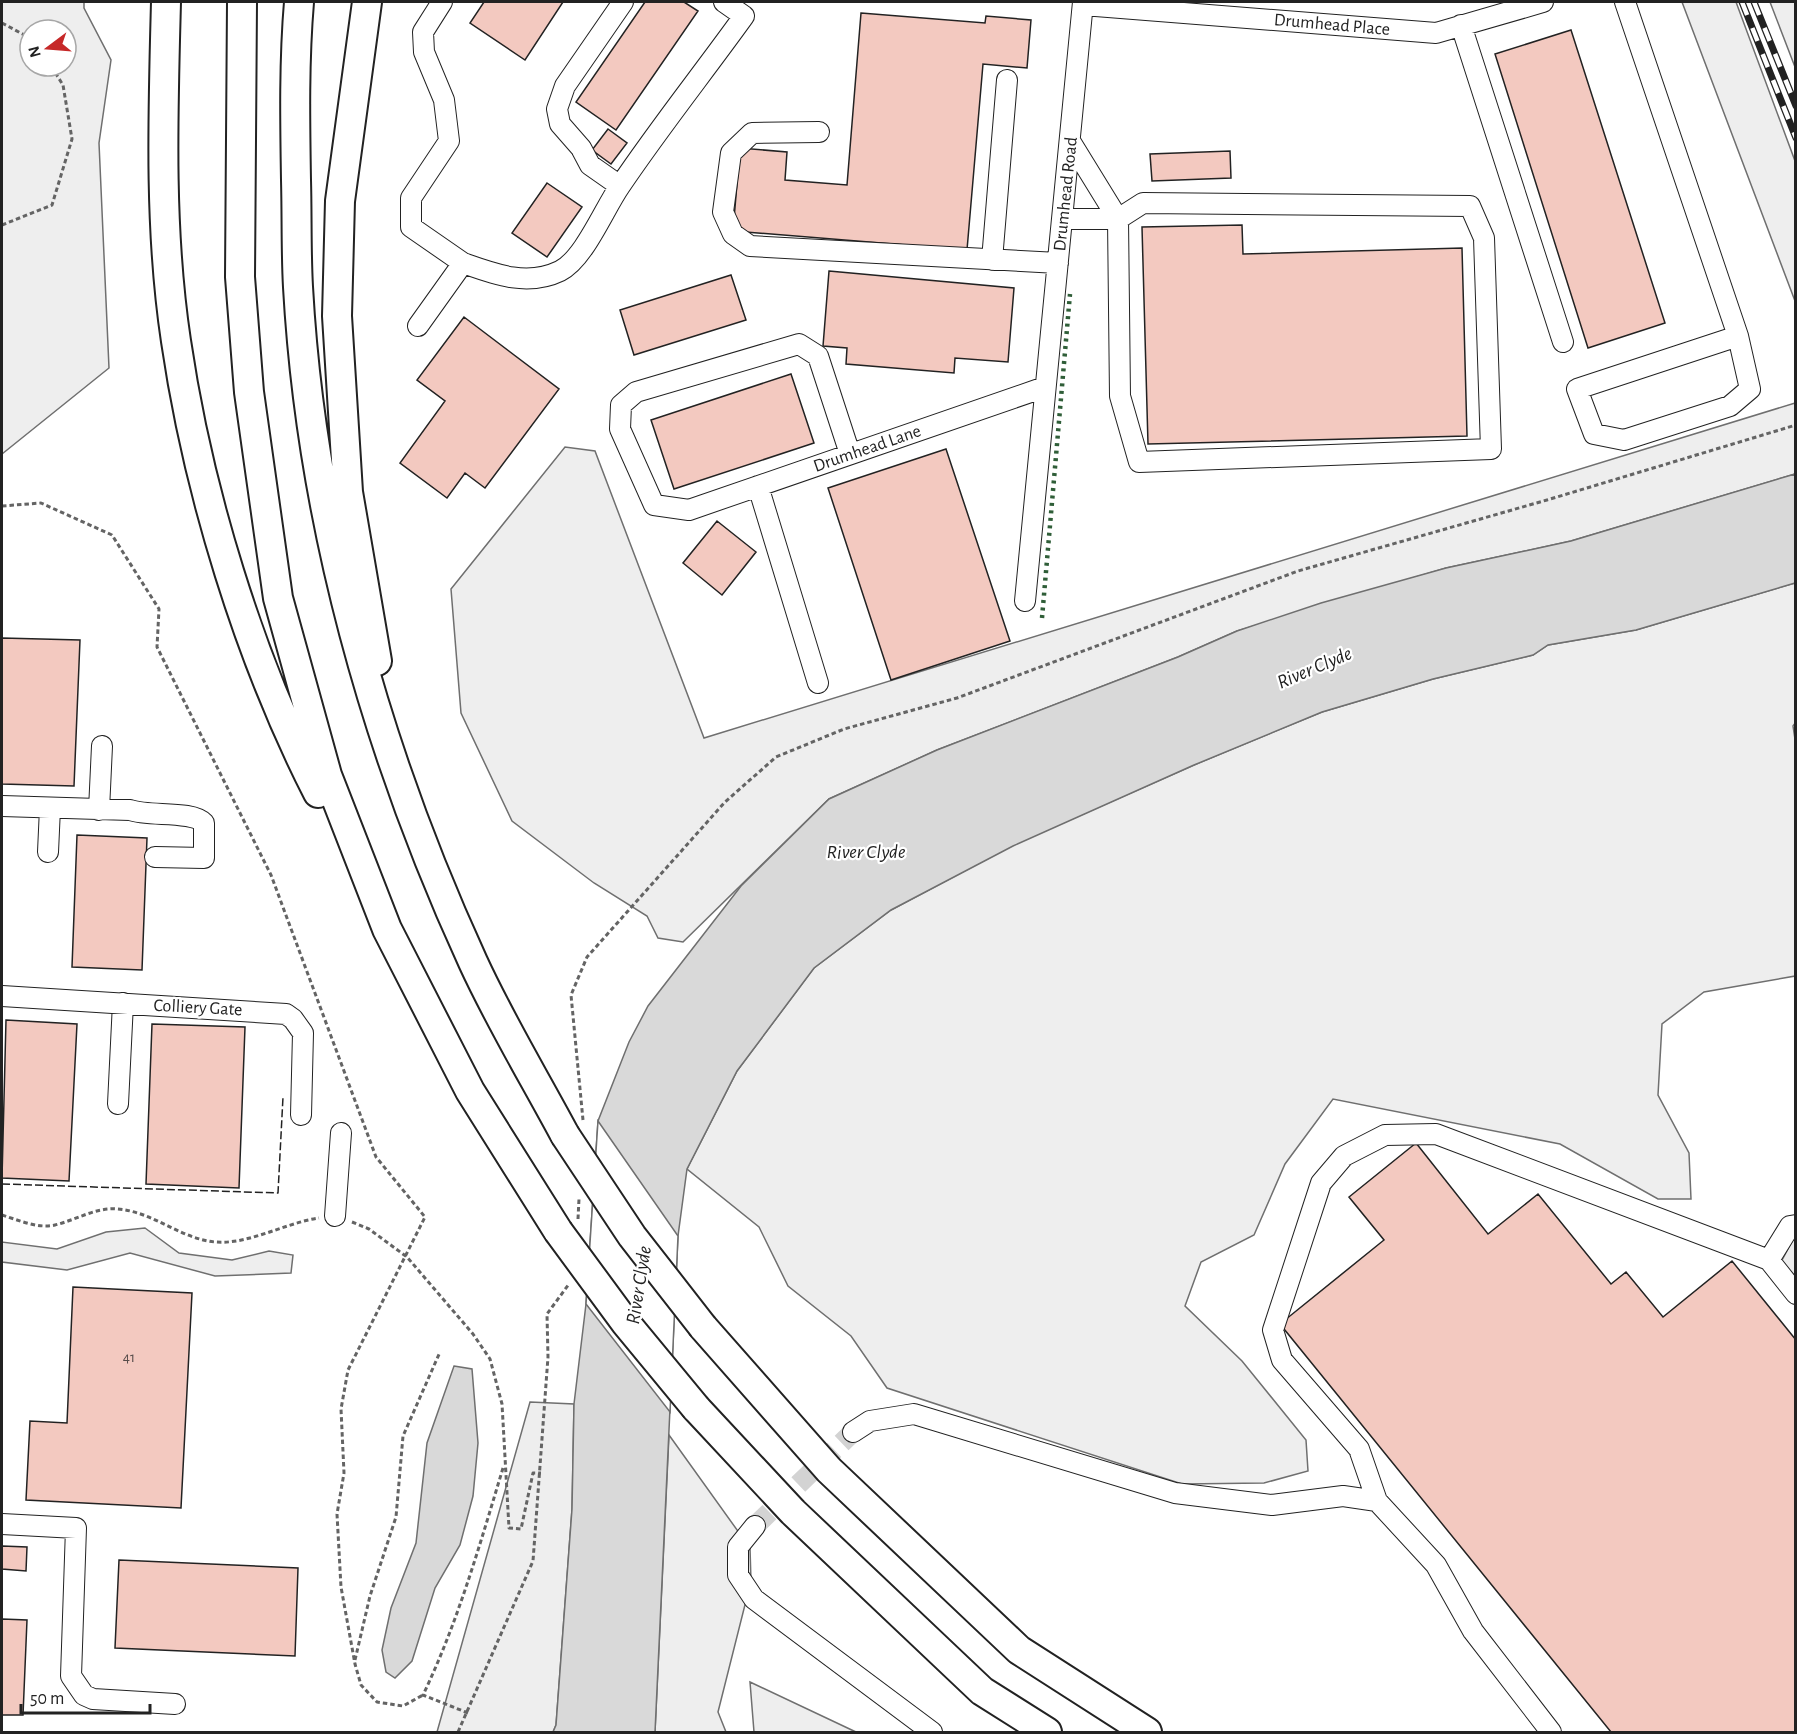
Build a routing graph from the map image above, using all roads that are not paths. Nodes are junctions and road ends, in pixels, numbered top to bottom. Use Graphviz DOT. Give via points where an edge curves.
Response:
graph roads {
  1 [pos="166,2"];
  2 [pos="242,2"];
  3 [pos="299,2"];
  4 [pos="367,2"];
  5 [pos="442,2"];
  6 [pos="623,2"];
  7 [pos="724,2"];
  8 [pos="1543,2"];
  9 [pos="1625,2"];
  10 [pos="1083,3"];
  11 [pos="1461,25"];
  12 [pos="1007,80"];
  13 [pos="819,132"];
  14 [pos="1070,141"];
  15 [pos="620,186"];
  16 [pos="1062,219"];
  17 [pos="1118,219"];
  18 [pos="992,260"];
  19 [pos="463,263"];
  20 [pos="1058,263"];
  21 [pos="418,326"];
  22 [pos="1738,336"];
  23 [pos="1563,342"];
  24 [pos="1045,387"];
  25 [pos="850,454"];
  26 [pos="758,486"];
  27 [pos="1025,601"];
  28 [pos="818,682"];
  29 [pos="102,746"];
  30 [pos="395,768"];
  31 [pos="2,806"];
  32 [pos="50,808"];
  33 [pos="99,810"];
  34 [pos="48,852"];
  35 [pos="155,857"];
  36 [pos="387,929"];
  37 [pos="2,996"];
  38 [pos="123,1003"];
  39 [pos="118,1104"];
  40 [pos="301,1115"];
  41 [pos="341,1133"];
  42 [pos="335,1216"];
  43 [pos="1796,1225"];
  44 [pos="1769,1260"];
  45 [pos="1796,1294"];
  46 [pos="853,1432"];
  47 [pos="1377,1501"];
  48 [pos="2,1524"];
  49 [pos="755,1526"];
  50 [pos="175,1704"];
  51 [pos="932,1732"];
  52 [pos="1047,1732"];
  53 [pos="1147,1732"];
  54 [pos="1551,1732"];
  1 -- 36 [label="highway" via="166,241 176,341 204,481 249,631 306,770"];
  2 -- 36 [label="highway" via="240,277 249,392 278,598 327,776"];
  3 -- 30 [label="highway" via="294,55 298,287 315,442 351,626"];
  4 -- 30 [label="highway" via="340,201 337,316 348,492"];
  5 -- 19 [label="street" via="423,32 424,52 444,100 449,141 411,198 411,227"];
  6 -- 15 [label="street" via="565,86 557,109 560,124 590,165"];
  7 -- 15 [label="street" via="744,16"];
  8 -- 11 [label="street"];
  9 -- 22 [label="street"];
  10 -- 11 [label="street, Drumhead Place" via="1436,33"];
  10 -- 14 [label="street, Drumhead Road"];
  11 -- 23 [label="street"];
  12 -- 18 [label="street"];
  13 -- 18 [label="street" via="752,132 731,153 723,212 733,234 750,246"];
  14 -- 16 [label="street, Drumhead Road"];
  14 -- 17 [label="street"];
  15 -- 19 [label="street" via="575,258 561,270 521,280"];
  16 -- 17 [label="street"];
  16 -- 20 [label="street, Drumhead Road"];
  17 -- 17 [label="street" via="1120,396 1139,462 1491,449 1484,238 1470,206 1143,203"];
  18 -- 20 [label="street"];
  19 -- 21 [label="street"];
  20 -- 24 [label="street, Drumhead Road"];
  22 -- 22 [label="street" via="1750,389 1730,406 1624,440 1594,434 1577,389"];
  24 -- 25 [label="street, Drumhead Lane"];
  24 -- 27 [label="street, Drumhead Road"];
  25 -- 26 [label="street, Drumhead Lane"];
  25 -- 26 [label="street, Drumhead Lane" via="818,356 799,344 636,393 621,405 620,429 654,505 689,510"];
  26 -- 28 [label="street"];
  29 -- 33 [label="street"];
  30 -- 53 [label="highway, bridge" via="474,964 574,1128 632,1236 704,1327 829,1470 1018,1650"];
  31 -- 32 [label="street"];
  32 -- 33 [label="street"];
  32 -- 34 [label="street"];
  33 -- 35 [label="street" via="195,816 204,823 204,858"];
  36 -- 52 [label="highway, bridge" via="470,1091 568,1226 625,1322 696,1408 793,1512 982,1691"];
  37 -- 38 [label="street, Colliery Gate"];
  38 -- 39 [label="street"];
  38 -- 40 [label="street, Colliery Gate" via="286,1014 294,1019 303,1033"];
  41 -- 42 [label="street"];
  43 -- 44 [label="street" via="1790,1226"];
  44 -- 45 [label="street"];
  44 -- 47 [label="street" via="1436,1134 1385,1135 1344,1156 1321,1184 1273,1330 1282,1360 1359,1449"];
  46 -- 47 [label="street" via="870,1421 914,1414 1174,1493 1272,1505 1343,1496"];
  47 -- 54 [label="street" via="1436,1565 1473,1631"];
  48 -- 50 [label="street" via="76,1528 71,1676 75,1686 93,1699"];
  49 -- 51 [label="street" via="738,1547 738,1575 754,1599"];
}
